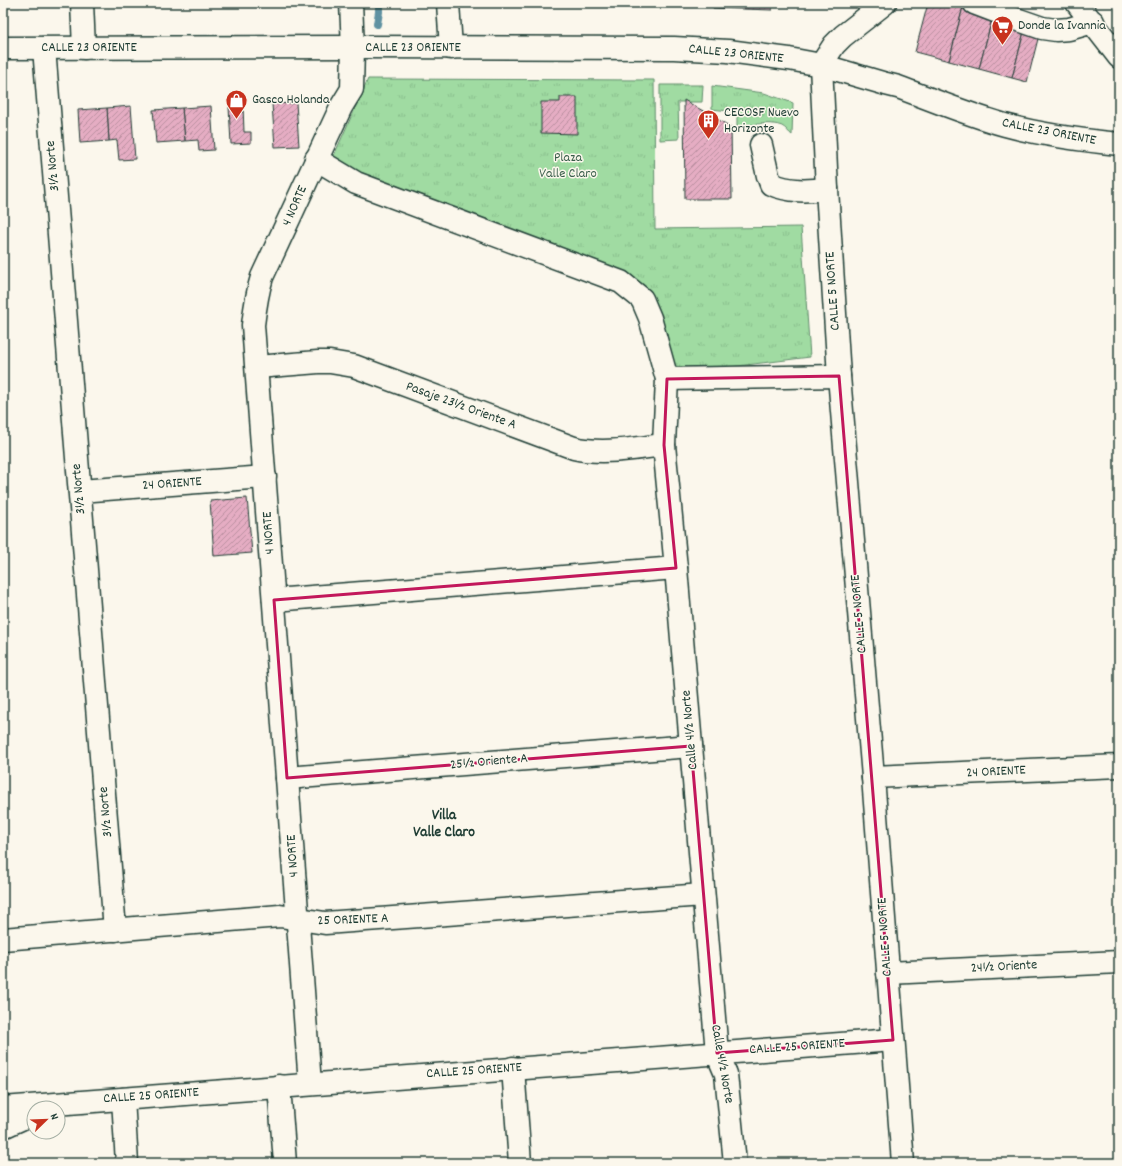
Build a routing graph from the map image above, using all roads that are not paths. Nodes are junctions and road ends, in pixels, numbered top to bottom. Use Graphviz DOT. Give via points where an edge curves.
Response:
graph roads {
  1 [pos="82,3"];
  2 [pos="351,3"];
  3 [pos="448,3"];
  4 [pos="885,3"];
  5 [pos="974,3"];
  6 [pos="1077,3"];
  7 [pos="1093,22"];
  8 [pos="358,47"];
  9 [pos="3,48"];
  10 [pos="44,48"];
  11 [pos="84,48"];
  12 [pos="451,48"];
  13 [pos="1119,57"];
  14 [pos="821,65"];
  15 [pos="1119,144"];
  16 [pos="761,145"];
  17 [pos="316,159"];
  18 [pos="827,189"];
  19 [pos="256,367"];
  20 [pos="839,376"];
  21 [pos="667,379"];
  22 [pos="664,445"];
  23 [pos="265,477"];
  24 [pos="80,491"];
  25 [pos="676,568"];
  26 [pos="274,600"];
  27 [pos="691,746"];
  28 [pos="1119,766"];
  29 [pos="873,777"];
  30 [pos="287,778"];
  31 [pos="703,895"];
  32 [pos="298,919"];
  33 [pos="115,930"];
  34 [pos="3,938"];
  35 [pos="1119,962"];
  36 [pos="888,973"];
  37 [pos="893,1040"];
  38 [pos="717,1053"];
  39 [pos="513,1068"];
  40 [pos="310,1084"];
  41 [pos="279,1086"];
  42 [pos="123,1098"];
  43 [pos="66,1104"];
  44 [pos="26,1107"];
  45 [pos="3,1108"];
  46 [pos="26,1117"];
  47 [pos="3,1127"];
  48 [pos="128,1163"];
  49 [pos="285,1163"];
  50 [pos="520,1163"];
  51 [pos="735,1163"];
  52 [pos="902,1163"];
  1 -- 11 [label="street"];
  2 -- 8 [label="street, 4 NORTE"];
  3 -- 12 [label="street"];
  4 -- 14 [label="street" via="843,36"];
  5 -- 7 [label="street" via="1042,28 1069,29"];
  6 -- 7 [label="street"];
  7 -- 13 [label="street"];
  8 -- 11 [label="street, CALLE 23 ORIENTE"];
  8 -- 12 [label="street, CALLE 23 ORIENTE"];
  8 -- 17 [label="street, 4 NORTE" via="352,89 340,107"];
  9 -- 10 [label="street, CALLE 23 ORIENTE"];
  10 -- 11 [label="street, CALLE 23 ORIENTE"];
  10 -- 24 [label="street, 3½ Norte"];
  12 -- 14 [label="street, CALLE 23 ORIENTE" via="728,50"];
  14 -- 15 [label="street, CALLE 23 ORIENTE" via="898,87 974,115 1033,132"];
  14 -- 18 [label="street, CALLE 5 NORTE"];
  16 -- 18 [label="street" via="771,184 803,191"];
  17 -- 19 [label="street, 4 NORTE" via="262,277 254,309"];
  17 -- 21 [label="street, Calle 4½ Norte" via="356,183 621,282 642,299"];
  18 -- 20 [label="street, CALLE 5 NORTE"];
  19 -- 22 [label="street, Pasaje 23½ Oriente A" via="318,362 354,366 584,450 602,452"];
  19 -- 23 [label="street, 4 NORTE"];
  20 -- 21 [label="street"];
  20 -- 29 [label="street, CALLE 5 NORTE"];
  21 -- 22 [label="street, Calle 4½ Norte"];
  22 -- 25 [label="street, Calle 4½ Norte"];
  23 -- 24 [label="street, 24 ORIENTE"];
  23 -- 26 [label="street, 4 NORTE"];
  24 -- 33 [label="street, 3½ Norte"];
  25 -- 26 [label="street"];
  25 -- 27 [label="street, Calle 4½ Norte"];
  26 -- 30 [label="street, 4 NORTE"];
  27 -- 30 [label="street, 25½ Oriente A"];
  27 -- 31 [label="street, Calle 4½ Norte"];
  28 -- 29 [label="street, 24 ORIENTE"];
  29 -- 36 [label="street, CALLE 5 NORTE"];
  30 -- 32 [label="street, 4 NORTE"];
  31 -- 32 [label="street, 25 ORIENTE A" via="325,923"];
  31 -- 38 [label="street, Calle 4½ Norte"];
  32 -- 33 [label="street, 25 ORIENTE A" via="280,916"];
  32 -- 40 [label="street, 4 NORTE"];
  33 -- 34 [label="street, 25 ORIENTE A"];
  35 -- 36 [label="street, 24½ Oriente"];
  36 -- 37 [label="street, CALLE 5 NORTE"];
  37 -- 38 [label="street, CALLE 25 ORIENTE"];
  37 -- 52 [label="street, CALLE 5 NORTE"];
  38 -- 39 [label="street, CALLE 25 ORIENTE"];
  38 -- 51 [label="street, Calle 4½ Norte" via="726,1074"];
  39 -- 40 [label="street, CALLE 25 ORIENTE"];
  39 -- 50 [label="street"];
  40 -- 41 [label="street, CALLE 25 ORIENTE"];
  41 -- 42 [label="street, CALLE 25 ORIENTE"];
  41 -- 49 [label="street"];
  42 -- 43 [label="street, CALLE 25 ORIENTE"];
  42 -- 48 [label="street"];
  44 -- 45 [label="street, CALLE 25 ORIENTE"];
  46 -- 47 [label="street"];
}
